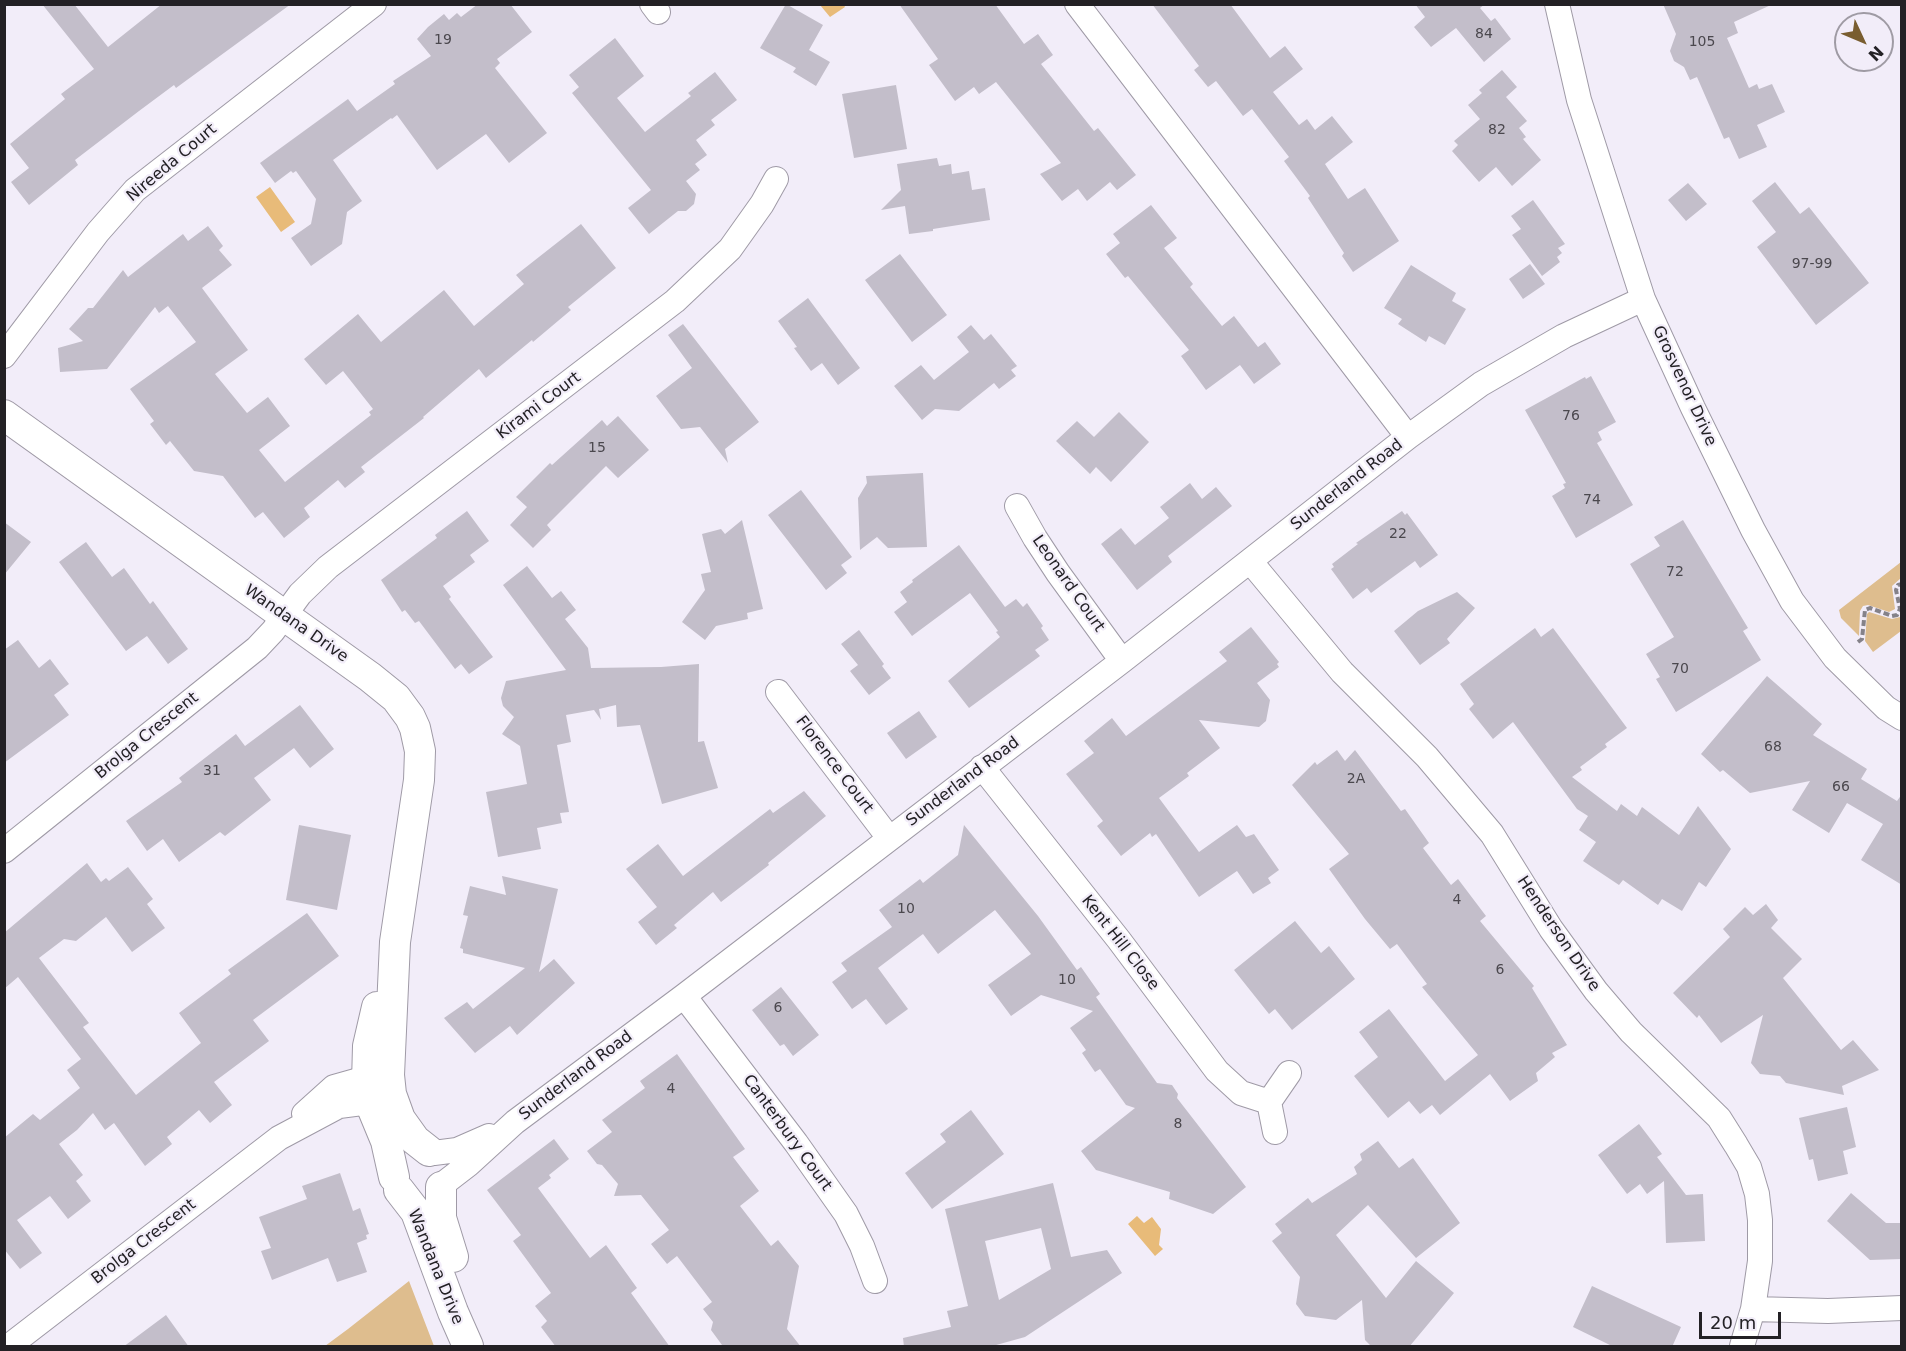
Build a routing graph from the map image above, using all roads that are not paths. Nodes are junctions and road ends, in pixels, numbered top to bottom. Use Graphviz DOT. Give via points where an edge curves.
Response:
graph roads {
  1 [pos="374,4"];
  2 [pos="1077,4"];
  3 [pos="1557,4"];
  4 [pos="776,179"];
  5 [pos="1643,299"];
  6 [pos="4,356"];
  7 [pos="4,415"];
  8 [pos="1408,437"];
  9 [pos="1017,506"];
  10 [pos="1250,561"];
  11 [pos="283,615"];
  12 [pos="1122,661"];
  13 [pos="778,692"];
  14 [pos="1902,718"];
  15 [pos="982,767"];
  16 [pos="889,838"];
  17 [pos="4,851"];
  18 [pos="684,996"];
  19 [pos="1289,1072"];
  20 [pos="376,1088"];
  21 [pos="1269,1102"];
  22 [pos="515,1122"];
  23 [pos="1275,1132"];
  24 [pos="431,1152"];
  25 [pos="396,1184"];
  26 [pos="442,1185"];
  27 [pos="875,1281"];
  28 [pos="1902,1308"];
  29 [pos="1753,1309"];
  30 [pos="9,1347"];
  31 [pos="468,1347"];
  32 [pos="485,1347"];
  33 [pos="1742,1347"];
  1 -- 6 [label="street, Nireeda Court" via="135,190 98,232"];
  2 -- 8 [label="street, Sunderland Road"];
  3 -- 5 [label="street, Grosvenor Drive" via="1579,99"];
  4 -- 11 [label="street, Kirami Court" via="730,249 675,302 328,567"];
  5 -- 8 [label="street, Sunderland Road" via="1564,336 1481,384"];
  5 -- 14 [label="street, Grosvenor Drive" via="1738,499 1792,601 1834,658 1886,708"];
  7 -- 11 [label="street, Wandana Drive"];
  8 -- 10 [label="street, Sunderland Road"];
  9 -- 12 [label="street, Leonard Court" via="1058,573"];
  10 -- 12 [label="street, Sunderland Road"];
  10 -- 29 [label="street, Henderson Drive" via="1342,672 1427,757 1492,834 1551,928 1611,1010 1719,1118 1749,1167 1757,1194 1760,1261"];
  11 -- 17 [label="street, Brolga Crescent" via="257,648"];
  11 -- 20 [label="street, Wandana Drive" via="387,691 403,707 415,728 420,751 397,926 369,1038"];
  12 -- 15 [label="street, Sunderland Road"];
  13 -- 16 [label="street, Florence Court"];
  15 -- 16 [label="street, Sunderland Road"];
  15 -- 21 [label="street, Kent Hill Close" via="1217,1071 1241,1093"];
  16 -- 18 [label="street, Sunderland Road"];
  18 -- 22 [label="street, Sunderland Road"];
  18 -- 27 [label="street, Canterbury Court" via="846,1214"];
  19 -- 21 [label="street"];
  20 -- 24 [label="street, Wandana Drive" via="394,1103 415,1140"];
  20 -- 25 [label="street, Wandana Drive"];
  20 -- 30 [label="street, Brolga Crescent" via="279,1138"];
  21 -- 23 [label="street"];
  22 -- 24 [label="street, Sunderland Road" via="457,1150"];
  22 -- 26 [label="street, Sunderland Road"];
  24 -- 25 [label="street" via="414,1149 404,1154 396,1163"];
  24 -- 26 [label="street, Wandana Drive" via="443,1165"];
  25 -- 26 [label="street, Wandana Drive" via="410,1198 425,1199"];
  25 -- 31 [label="street, Wandana Drive" via="416,1212"];
  26 -- 32 [label="street, Wandana Drive" via="440,1211 444,1232"];
  28 -- 29 [label="street"];
  29 -- 33 [label="street, Henderson Drive"];
}
